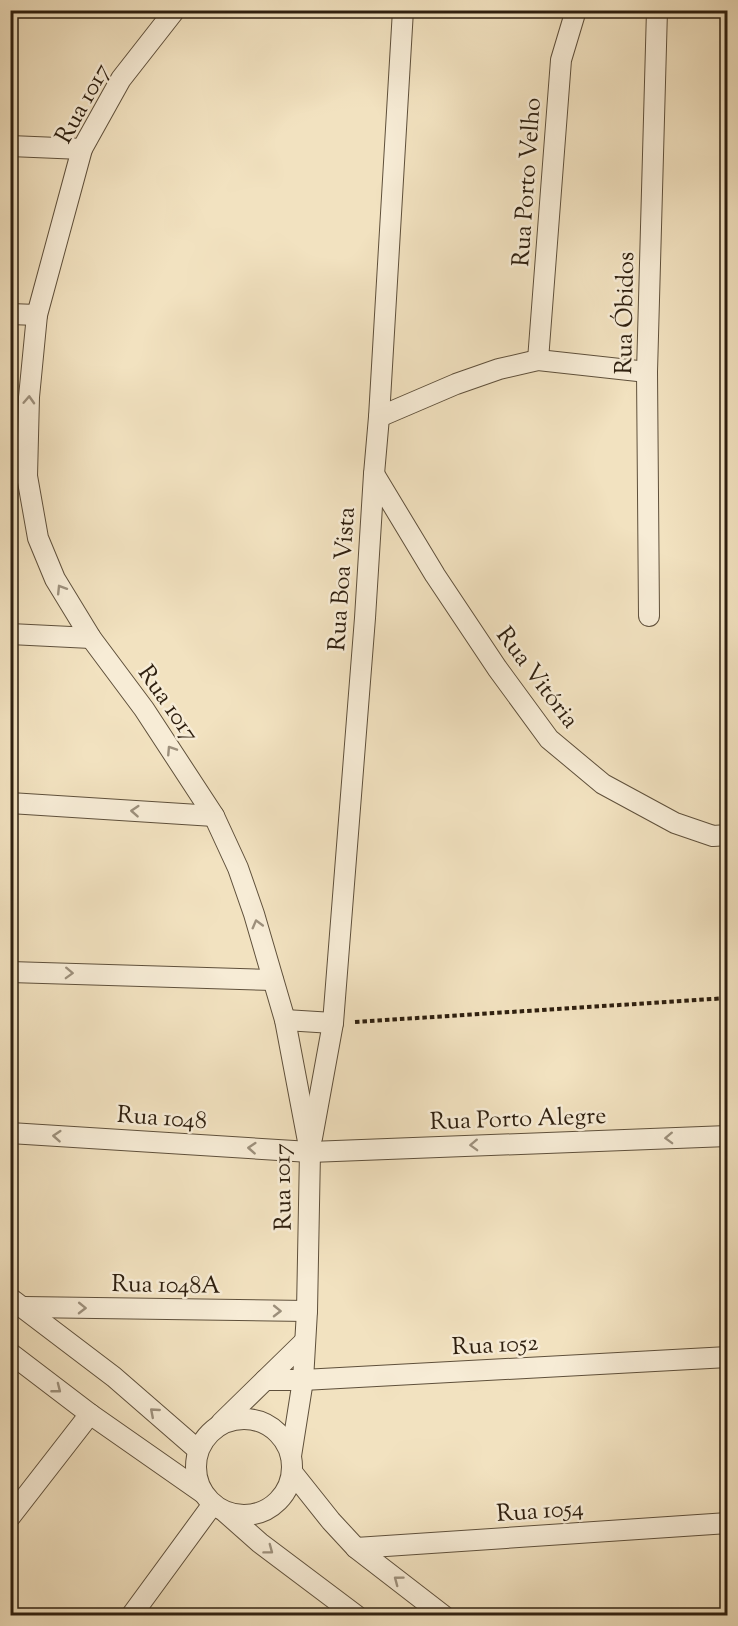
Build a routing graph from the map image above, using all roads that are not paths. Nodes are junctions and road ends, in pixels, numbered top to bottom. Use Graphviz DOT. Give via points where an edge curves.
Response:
graph roads {
  1 [pos="175,10"];
  2 [pos="403,10"];
  3 [pos="576,10"];
  4 [pos="657,10"];
  5 [pos="10,146"];
  6 [pos="82,149"];
  7 [pos="10,314"];
  8 [pos="37,315"];
  9 [pos="538,360"];
  10 [pos="647,372"];
  11 [pos="379,417"];
  12 [pos="374,474"];
  13 [pos="19,476"];
  14 [pos="649,616"];
  15 [pos="10,634"];
  16 [pos="92,638"];
  17 [pos="10,803"];
  18 [pos="214,816"];
  19 [pos="728,835"];
  20 [pos="10,972"];
  21 [pos="273,980"];
  22 [pos="285,1020"];
  23 [pos="333,1023"];
  24 [pos="10,1133"];
  25 [pos="728,1136"];
  26 [pos="310,1151"];
  27 [pos="17,1302"];
  28 [pos="307,1311"];
  29 [pos="305,1341"];
  30 [pos="10,1353"];
  31 [pos="728,1357"];
  32 [pos="265,1380"];
  33 [pos="303,1380"];
  34 [pos="90,1414"];
  35 [pos="218,1426"];
  36 [pos="198,1450"];
  37 [pos="292,1464"];
  38 [pos="213,1503"];
  39 [pos="10,1517"];
  40 [pos="728,1523"];
  41 [pos="356,1548"];
  42 [pos="351,1614"];
  43 [pos="131,1616"];
  44 [pos="444,1616"];
  1 -- 6 [label="street, Rua 1017" via="121,79"];
  2 -- 11 [label="street, Rua Boa Vista"];
  3 -- 9 [label="street, Rua Porto Velho" via="561,60"];
  4 -- 10 [label="street, Rua Óbidos"];
  5 -- 6 [label="street"];
  6 -- 8 [label="street, Rua 1017"];
  7 -- 8 [label="street"];
  13 -- 8 [label="street, Rua 1017, one-way"];
  9 -- 10 [label="street"];
  9 -- 11 [label="street" via="456,384"];
  10 -- 14 [label="street, Rua Óbidos"];
  11 -- 12 [label="street, Rua Boa Vista"];
  12 -- 19 [label="street, Rua Vitória" via="435,575 549,739 613,790 675,823 713,836"];
  12 -- 23 [label="street, Rua Boa Vista"];
  16 -- 13 [label="street, Rua 1017, one-way" via="55,579"];
  15 -- 16 [label="street"];
  18 -- 16 [label="street, Rua 1017, one-way"];
  18 -- 17 [label="street, one-way"];
  21 -- 18 [label="street, Rua 1017, one-way" via="238,868"];
  20 -- 21 [label="street, one-way"];
  21 -- 22 [label="street, Rua 1017"];
  22 -- 23 [label="street"];
  22 -- 26 [label="street, Rua 1017"];
  23 -- 26 [label="street, Rua Boa Vista"];
  26 -- 24 [label="street, Rua 1048, one-way"];
  25 -- 26 [label="street, Rua Porto Alegre, one-way"];
  26 -- 28 [label="street, Rua 1017"];
  27 -- 28 [label="street, Rua 1048A, one-way"];
  36 -- 27 [label="street, one-way" via="114,1377"];
  28 -- 29 [label="street, Rua 1017"];
  29 -- 32 [label="street"];
  29 -- 33 [label="street, Rua 1017"];
  30 -- 34 [label="street, one-way"];
  31 -- 33 [label="street, Rua 1052"];
  32 -- 33 [label="street, Rua 1052"];
  32 -- 35 [label="street"];
  33 -- 37 [label="street, Rua 1017"];
  34 -- 38 [label="street"];
  34 -- 39 [label="street"];
  35 -- 36 [label="street"];
  35 -- 37 [label="street" via="232,1420 262,1423 285,1442"];
  36 -- 38 [label="street" via="197,1479"];
  37 -- 38 [label="street" via="288,1487 268,1509 255,1515 240,1515"];
  37 -- 41 [label="street" via="331,1521"];
  38 -- 42 [label="street, one-way"];
  38 -- 43 [label="street"];
  40 -- 41 [label="street, Rua 1054"];
  44 -- 41 [label="street, one-way"];
}
